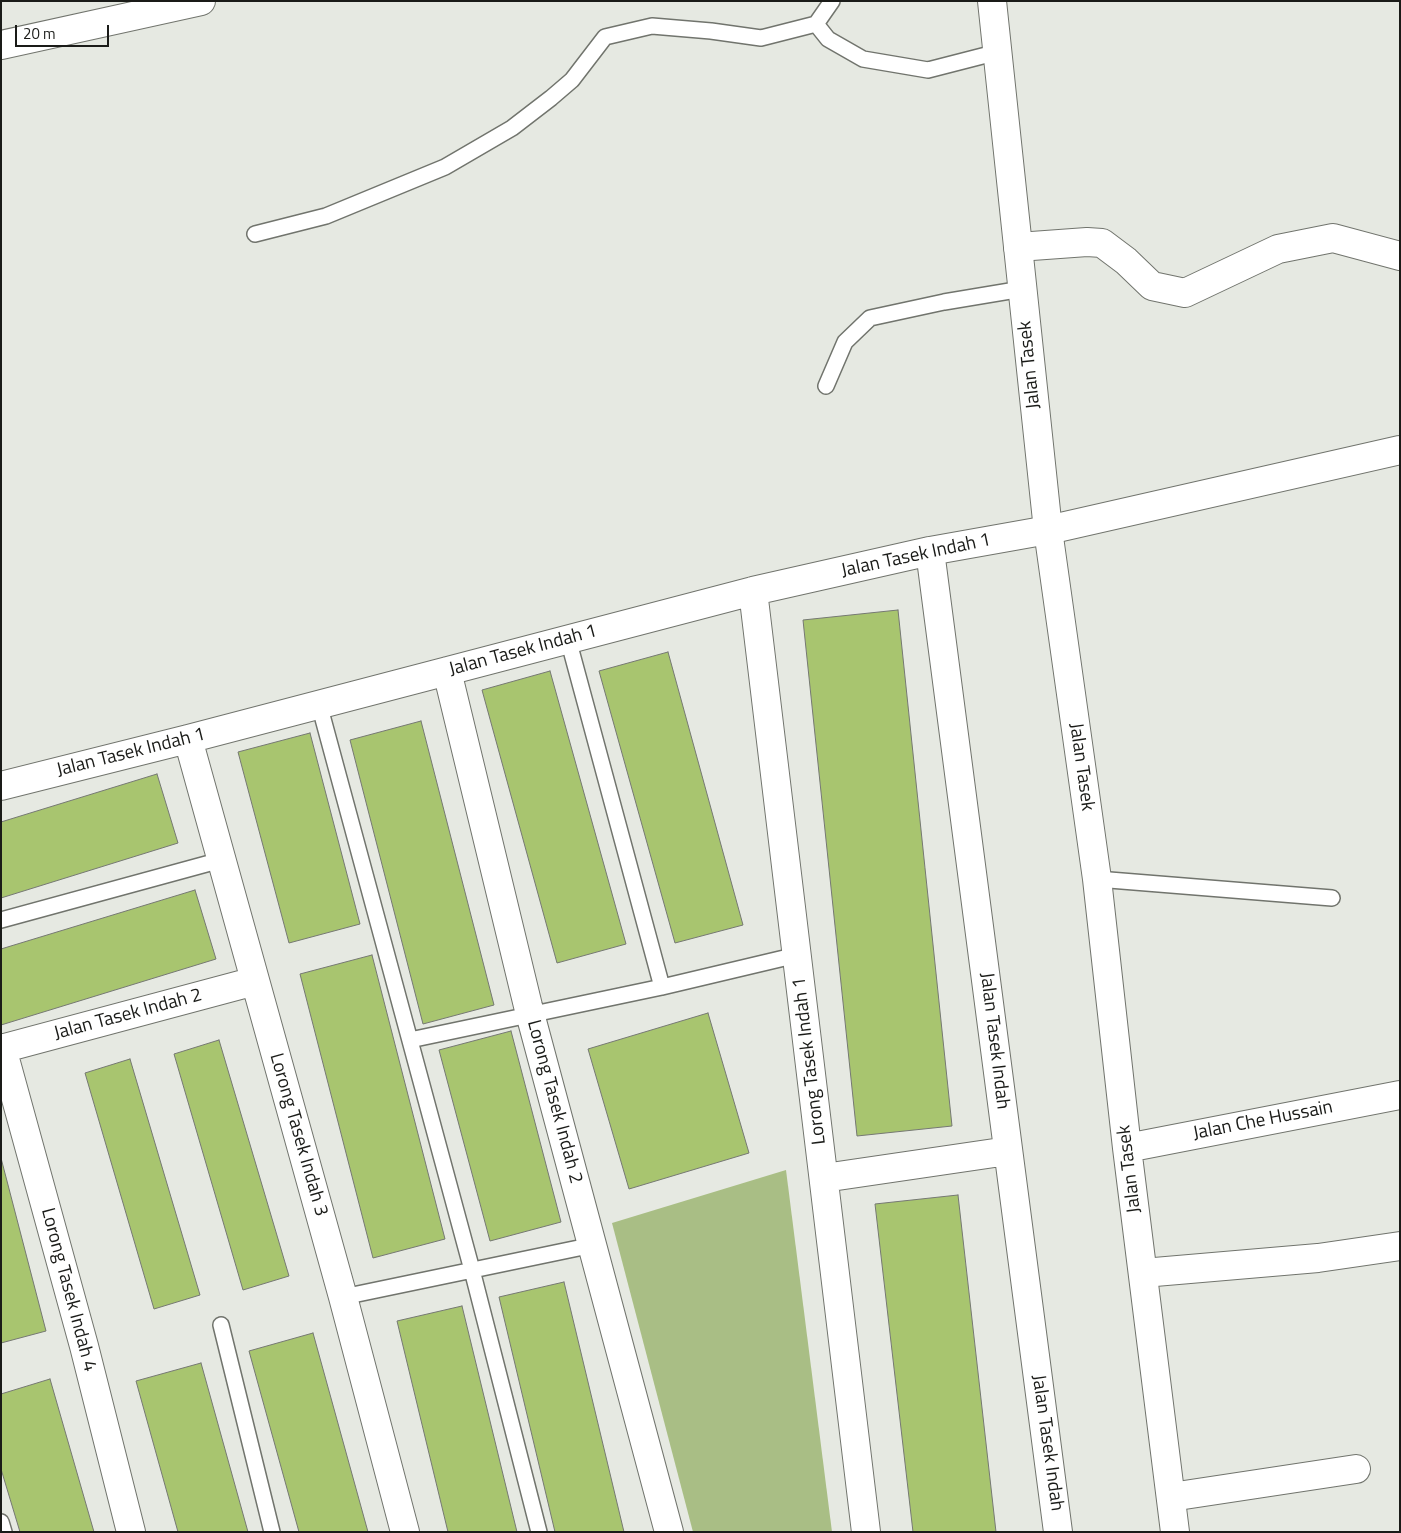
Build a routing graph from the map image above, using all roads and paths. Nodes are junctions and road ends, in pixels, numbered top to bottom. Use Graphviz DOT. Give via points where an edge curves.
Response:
graph roads {
  1 [pos="201,1"];
  2 [pos="832,1"];
  3 [pos="992,1"];
  4 [pos="816,24"];
  5 [pos="1,45"];
  6 [pos="998,52"];
  7 [pos="255,234"];
  8 [pos="1018,247"];
  9 [pos="1400,256"];
  10 [pos="1022,288"];
  11 [pos="826,386"];
  12 [pos="1400,450"];
  13 [pos="1048,530"];
  14 [pos="930,551"];
  15 [pos="753,591"];
  16 [pos="568,639"];
  17 [pos="447,671"];
  18 [pos="320,704"];
  19 [pos="188,739"];
  20 [pos="1,786"];
  21 [pos="221,860"];
  22 [pos="1097,879"];
  23 [pos="1332,898"];
  24 [pos="1,920"];
  25 [pos="797,955"];
  26 [pos="255,981"];
  27 [pos="662,987"];
  28 [pos="530,1014"];
  29 [pos="410,1040"];
  30 [pos="2,1048"];
  31 [pos="1400,1095"];
  32 [pos="1127,1148"];
  33 [pos="1008,1151"];
  34 [pos="824,1178"];
  35 [pos="593,1245"];
  36 [pos="1400,1246"];
  37 [pos="472,1270"];
  38 [pos="1143,1273"];
  39 [pos="344,1297"];
  40 [pos="221,1326"];
  41 [pos="1356,1469"];
  42 [pos="1171,1497"];
  43 [pos="1,1522"];
  44 [pos="4,1532"];
  45 [pos="131,1532"];
  46 [pos="272,1532"];
  47 [pos="405,1532"];
  48 [pos="539,1532"];
  49 [pos="669,1532"];
  50 [pos="866,1532"];
  51 [pos="1058,1532"];
  52 [pos="1175,1532"];
  1 -- 5 [label="street"];
  2 -- 4 [label="lane"];
  3 -- 6 [label="street, Jalan Tasek"];
  4 -- 6 [label="lane" via="828,40 863,59 928,70"];
  4 -- 7 [label="lane" via="760,38 652,26 605,37 572,80 551,98 512,128 445,167 326,216"];
  6 -- 8 [label="street, Jalan Tasek"];
  8 -- 9 [label="street" via="1102,243 1152,286 1185,293 1278,249 1333,238"];
  8 -- 10 [label="street, Jalan Tasek"];
  10 -- 11 [label="lane" via="870,318 845,342"];
  10 -- 13 [label="street, Jalan Tasek"];
  12 -- 13 [label="street, Jalan Tasek Indah 1"];
  13 -- 14 [label="street, Jalan Tasek Indah 1"];
  13 -- 22 [label="street, Jalan Tasek"];
  14 -- 15 [label="street, Jalan Tasek Indah 1"];
  14 -- 33 [label="street, Jalan Tasek Indah"];
  15 -- 16 [label="street, Jalan Tasek Indah 1"];
  15 -- 25 [label="street, Lorong Tasek Indah 1"];
  16 -- 17 [label="street, Jalan Tasek Indah 1"];
  16 -- 27 [label="lane"];
  17 -- 18 [label="street, Jalan Tasek Indah 1"];
  17 -- 28 [label="street, Lorong Tasek Indah 2"];
  18 -- 19 [label="street, Jalan Tasek Indah 1"];
  18 -- 29 [label="lane"];
  19 -- 20 [label="street, Jalan Tasek Indah 1"];
  19 -- 21 [label="street, Lorong Tasek Indah 3"];
  21 -- 24 [label="lane"];
  21 -- 26 [label="street, Lorong Tasek Indah 3"];
  22 -- 23 [label="lane"];
  22 -- 32 [label="street, Jalan Tasek"];
  25 -- 27 [label="lane"];
  25 -- 34 [label="street, Lorong Tasek Indah 1"];
  26 -- 30 [label="street, Jalan Tasek Indah 2"];
  26 -- 39 [label="street, Lorong Tasek Indah 3"];
  27 -- 28 [label="lane"];
  28 -- 29 [label="lane"];
  28 -- 35 [label="street, Lorong Tasek Indah 2"];
  29 -- 37 [label="lane"];
  30 -- 45 [label="street, Lorong Tasek Indah 4"];
  31 -- 32 [label="street, Jalan Che Hussain"];
  32 -- 38 [label="street, Jalan Tasek"];
  33 -- 34 [label="street"];
  33 -- 51 [label="street, Jalan Tasek Indah"];
  34 -- 50 [label="street, Lorong Tasek Indah 1"];
  35 -- 37 [label="lane"];
  35 -- 49 [label="street, Lorong Tasek Indah 2"];
  36 -- 38 [label="street" via="1318,1258"];
  37 -- 39 [label="lane"];
  37 -- 48 [label="lane"];
  38 -- 42 [label="street, Jalan Tasek"];
  39 -- 47 [label="street, Lorong Tasek Indah 3"];
  40 -- 46 [label="lane"];
  41 -- 42 [label="street"];
  42 -- 52 [label="street, Jalan Tasek"];
  43 -- 44 [label="lane"];
}
